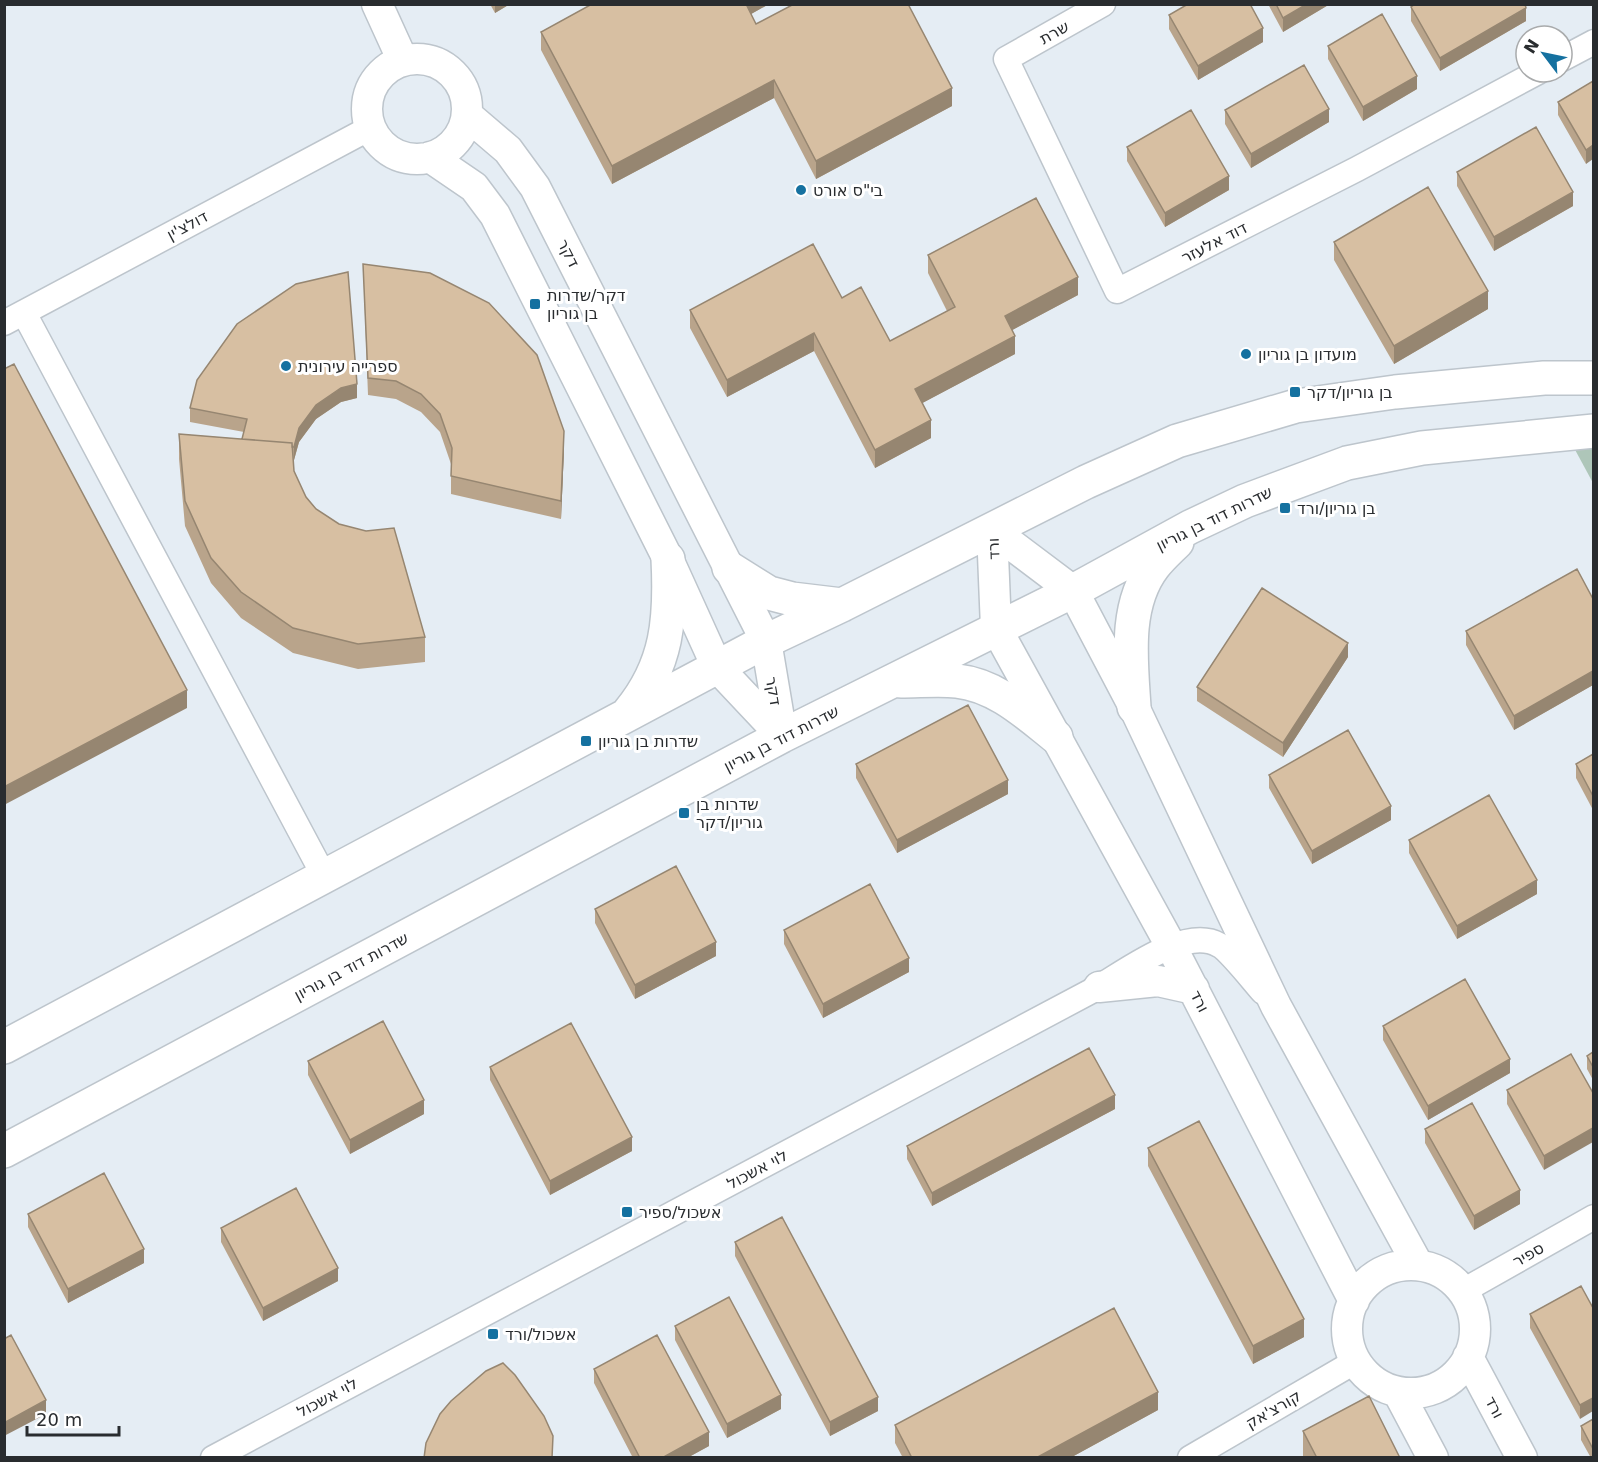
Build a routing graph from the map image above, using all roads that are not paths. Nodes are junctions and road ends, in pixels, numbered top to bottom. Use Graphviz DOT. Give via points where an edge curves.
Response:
graph roads {
  1 [pos="377,4"];
  2 [pos="1103,4"];
  3 [pos="1593,42"];
  4 [pos="1574,52"];
  5 [pos="1006,59"];
  6 [pos="403,60"];
  7 [pos="1516,84"];
  8 [pos="467,115"];
  9 [pos="370,128"];
  10 [pos="430,158"];
  11 [pos="14,318"];
  12 [pos="1593,378"];
  13 [pos="1593,431"];
  14 [pos="1190,527"];
  15 [pos="992,530"];
  16 [pos="668,559"];
  17 [pos="729,568"];
  18 [pos="1073,591"];
  19 [pos="842,605"];
  20 [pos="996,628"];
  21 [pos="766,641"];
  22 [pos="717,667"];
  23 [pos="894,681"];
  24 [pos="1134,706"];
  25 [pos="626,716"];
  26 [pos="782,736"];
  27 [pos="1056,737"];
  28 [pos="324,876"];
  29 [pos="1172,946"];
  30 [pos="1099,987"];
  31 [pos="1194,989"];
  32 [pos="1276,1006"];
  33 [pos="4,1047"];
  34 [pos="4,1151"];
  35 [pos="1593,1217"];
  36 [pos="1418,1265"];
  37 [pos="1464,1291"];
  38 [pos="1354,1301"];
  39 [pos="1468,1357"];
  40 [pos="1356,1361"];
  41 [pos="1398,1392"];
  42 [pos="213,1458"];
  43 [pos="1190,1458"];
  44 [pos="1433,1458"];
  45 [pos="1522,1458"];
  1 -- 6 [label="street"];
  2 -- 5 [label="street, שרת"];
  3 -- 4 [label="street"];
  5 -- 7 [label="street, דוד אלעזר" via="1117,291"];
  6 -- 8 [label="street" via="436,61 450,70 467,98"];
  6 -- 9 [label="street" via="387,68 376,80 369,95"];
  8 -- 10 [label="street" via="454,143"];
  8 -- 17 [label="street, דקר" via="508,150 535,187"];
  9 -- 10 [label="street" via="383,145 402,157"];
  9 -- 11 [label="street, דולצ'ין"];
  10 -- 16 [label="street, דקר" via="474,187 495,214"];
  11 -- 28 [label="street"];
  12 -- 15 [label="main road" via="1545,378 1296,406 1176,441"];
  13 -- 14 [label="main road, שדרות דוד בן גוריון" via="1422,448 1347,463 1245,501"];
  14 -- 18 [label="main road, שדרות דוד בן גוריון"];
  14 -- 24 [label="main road" via="1153,567 1135,610 1131,635"];
  15 -- 18 [label="street, ורד"];
  15 -- 19 [label="main road"];
  15 -- 20 [label="street, ורד"];
  16 -- 22 [label="street, דקר"];
  16 -- 25 [label="main road" via="670,598 659,662 644,694"];
  17 -- 19 [label="main road" via="769,593"];
  17 -- 21 [label="street, דקר"];
  18 -- 20 [label="main road, שדרות דוד בן גוריון"];
  18 -- 24 [label="street, ורד"];
  19 -- 21 [label="main road"];
  20 -- 23 [label="main road, שדרות דוד בן גוריון"];
  20 -- 27 [label="street, ורד"];
  21 -- 22 [label="main road"];
  21 -- 26 [label="street, דקר"];
  22 -- 25 [label="main road"];
  22 -- 26 [label="street, דקר"];
  23 -- 26 [label="main road, שדרות דוד בן גוריון"];
  23 -- 27 [label="main road" via="958,681 978,686 1000,695"];
  24 -- 32 [label="street, ורד"];
  25 -- 28 [label="main road"];
  26 -- 34 [label="main road, שדרות דוד בן גוריון"];
  27 -- 29 [label="street, ורד"];
  28 -- 33 [label="main road"];
  29 -- 30 [label="street, לוי אשכול"];
  29 -- 31 [label="street, ורד"];
  29 -- 32 [label="street, לוי אשכול" via="1201,939 1220,945"];
  30 -- 31 [label="street" via="1158,981"];
  30 -- 42 [label="street, לוי אשכול"];
  31 -- 38 [label="street, ורד"];
  32 -- 36 [label="street, ורד"];
  35 -- 37 [label="street, ספיר"];
  36 -- 37 [label="street" via="1436,1269"];
  36 -- 38 [label="street" via="1398,1266 1380,1273 1365,1284"];
  37 -- 39 [label="street" via="1475,1324"];
  38 -- 40 [label="street" via="1347,1331"];
  39 -- 41 [label="street" via="1456,1374 1439,1386 1419,1392"];
  39 -- 45 [label="street, ורד"];
  40 -- 41 [label="street" via="1366,1375"];
  40 -- 43 [label="street, קורצ'אק"];
  41 -- 44 [label="street"];
}
